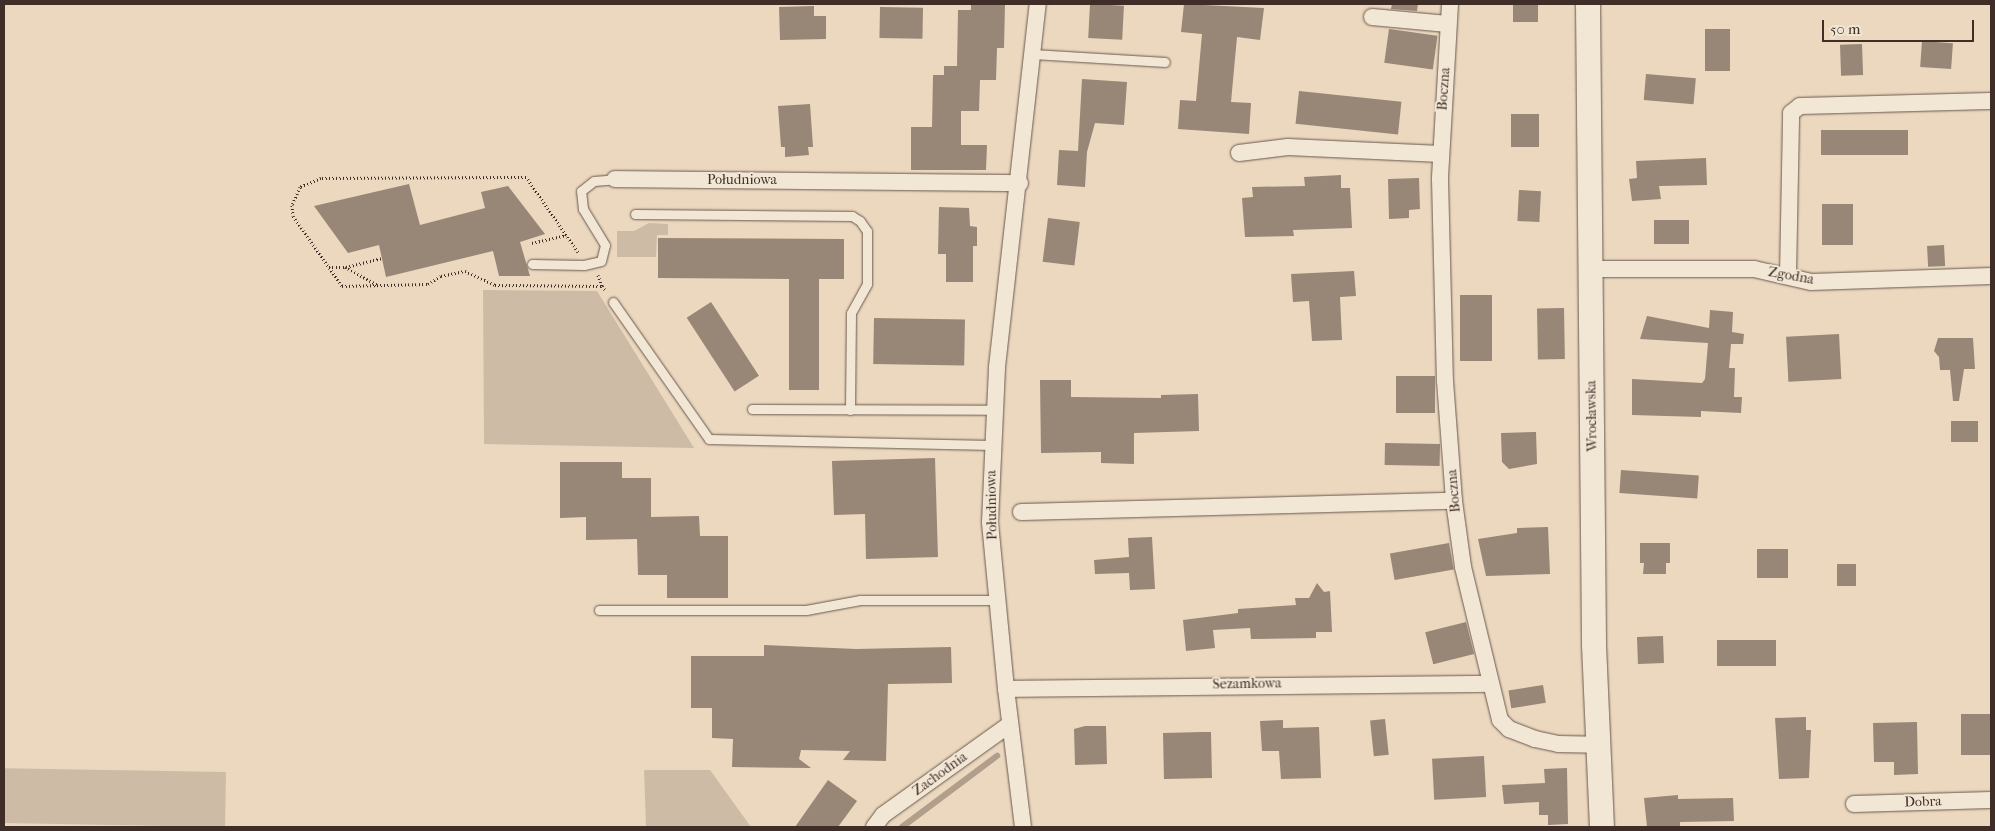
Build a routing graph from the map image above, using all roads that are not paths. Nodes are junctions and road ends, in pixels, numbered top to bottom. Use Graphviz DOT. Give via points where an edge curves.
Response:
graph roads {
  1 [pos="1038,4"];
  2 [pos="1450,4"];
  3 [pos="1588,4"];
  4 [pos="1372,17"];
  5 [pos="1448,24"];
  6 [pos="1033,54"];
  7 [pos="1165,62"];
  8 [pos="1991,100"];
  9 [pos="1239,154"];
  10 [pos="1441,154"];
  11 [pos="615,179"];
  12 [pos="1020,183"];
  13 [pos="635,214"];
  14 [pos="532,264"];
  15 [pos="1590,269"];
  16 [pos="1788,276"];
  17 [pos="1991,276"];
  18 [pos="613,302"];
  19 [pos="752,409"];
  20 [pos="850,410"];
  21 [pos="994,410"];
  22 [pos="992,445"];
  23 [pos="1454,501"];
  24 [pos="1022,512"];
  25 [pos="998,600"];
  26 [pos="599,610"];
  27 [pos="1489,684"];
  28 [pos="1006,689"];
  29 [pos="1010,724"];
  30 [pos="1597,745"];
  31 [pos="1991,800"];
  32 [pos="1854,804"];
  33 [pos="874,827"];
  34 [pos="1024,827"];
  35 [pos="1602,827"];
  1 -- 6 [label="street, Południowa"];
  2 -- 5 [label="street, Boczna"];
  3 -- 15 [label="street, Wrocławska"];
  4 -- 5 [label="street"];
  5 -- 10 [label="street, Boczna"];
  6 -- 7 [label="lane"];
  6 -- 12 [label="street, Południowa"];
  8 -- 16 [label="street" via="1800,106 1791,113"];
  9 -- 10 [label="street" via="1288,147"];
  10 -- 23 [label="street, Boczna" via="1445,381"];
  11 -- 12 [label="street, Południowa"];
  11 -- 14 [label="lane" via="594,181 582,191 584,209 605,245 601,262 586,265"];
  12 -- 21 [label="street, Południowa"];
  13 -- 20 [label="lane" via="852,216 860,221 867,231 867,284 851,313"];
  15 -- 16 [label="street, Zgodna" via="1754,268"];
  15 -- 30 [label="street, Wrocławska"];
  16 -- 17 [label="street, Zgodna" via="1811,282"];
  18 -- 22 [label="lane" via="709,439"];
  19 -- 20 [label="lane"];
  20 -- 21 [label="lane"];
  21 -- 22 [label="street, Południowa"];
  22 -- 25 [label="street, Południowa" via="990,522"];
  23 -- 24 [label="street"];
  23 -- 27 [label="street, Boczna" via="1463,567"];
  25 -- 26 [label="lane" via="860,600 806,610"];
  25 -- 28 [label="street, Południowa"];
  27 -- 28 [label="street, Sezamkowa"];
  27 -- 30 [label="street, Boczna" via="1500,720 1509,729 1558,744"];
  28 -- 29 [label="street, Południowa"];
  29 -- 33 [label="street, Zachodnia" via="883,815"];
  29 -- 34 [label="street, Południowa"];
  30 -- 35 [label="street, Wrocławska"];
  31 -- 32 [label="street, Dobra"];
}
